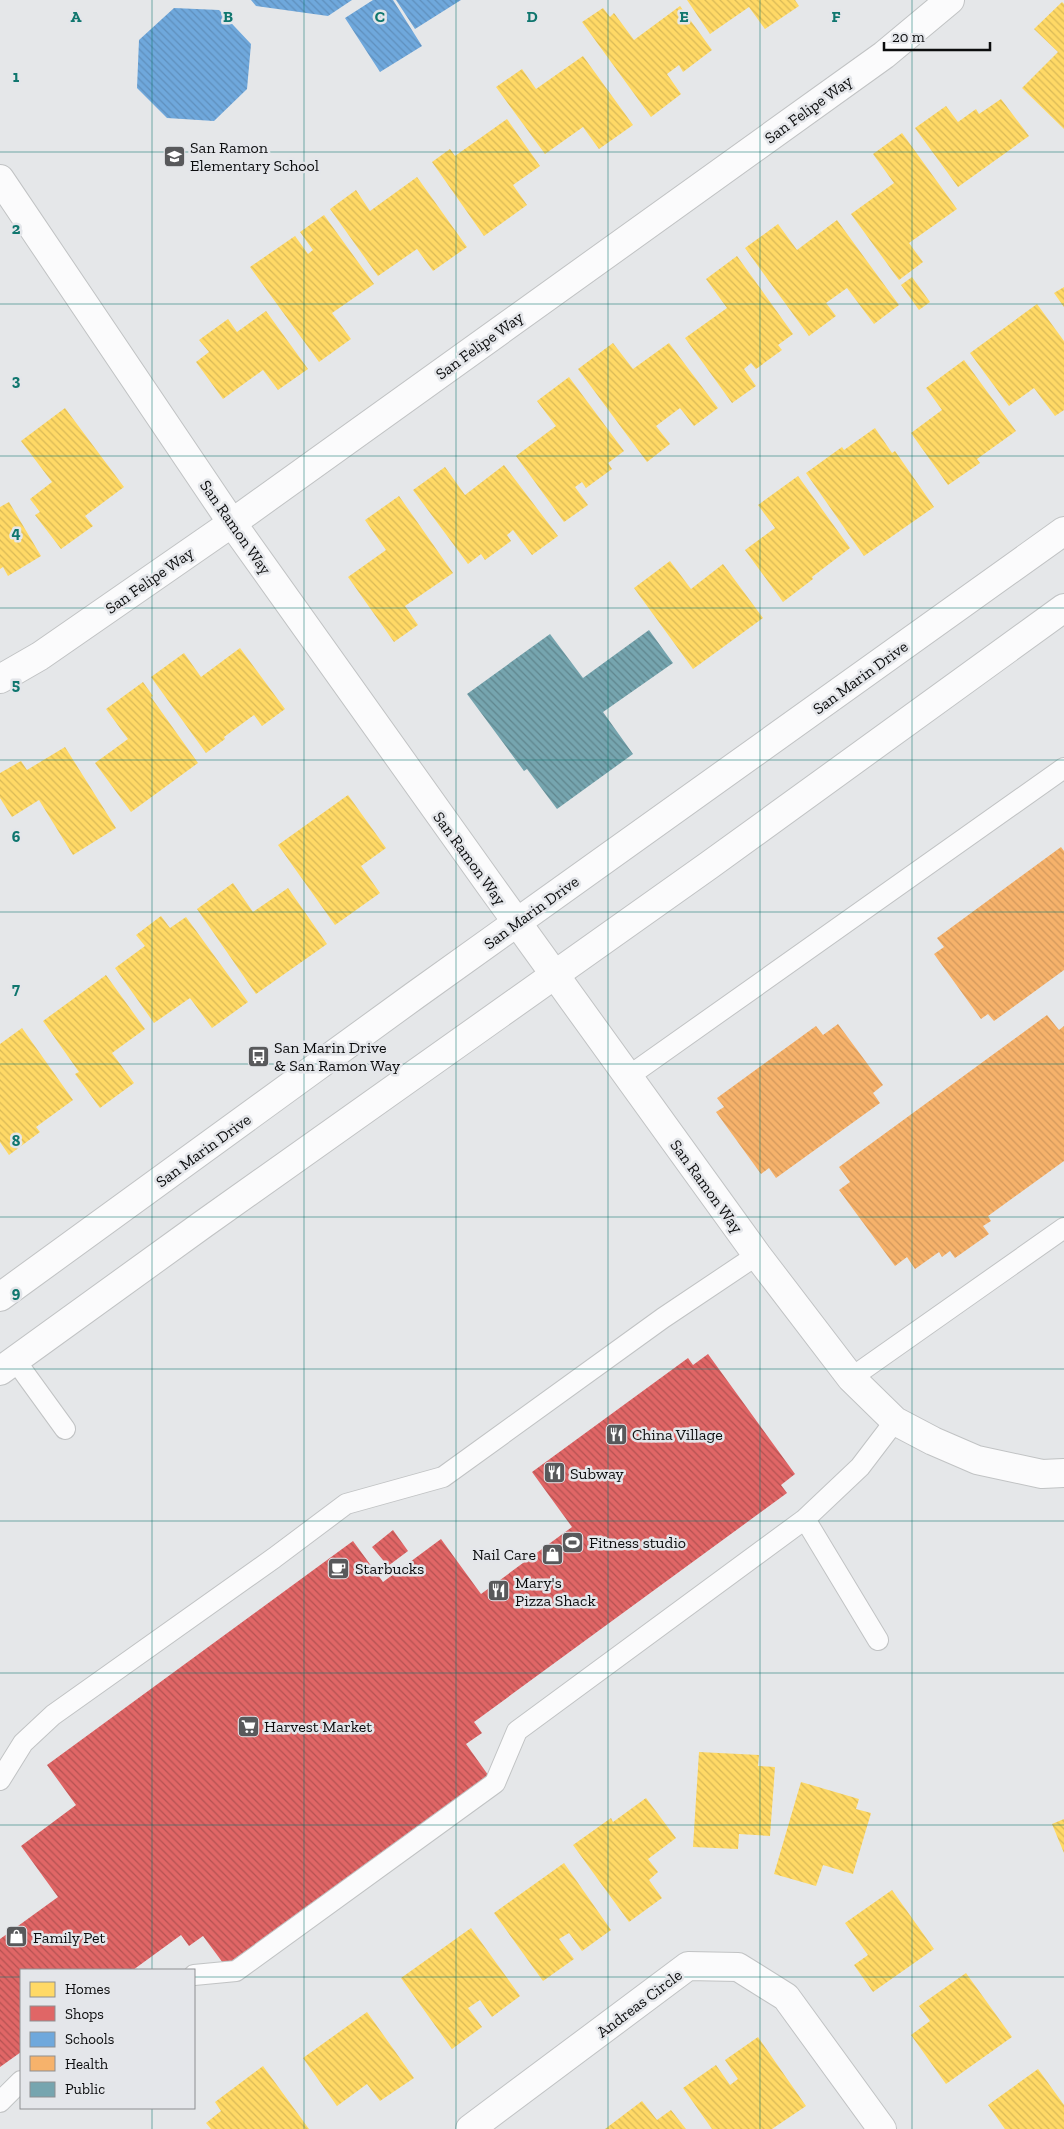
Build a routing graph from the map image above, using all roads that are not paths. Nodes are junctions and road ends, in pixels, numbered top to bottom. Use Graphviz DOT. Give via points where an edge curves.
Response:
graph roads {
  1 [pos="950,0"];
  2 [pos="0,179"];
  3 [pos="232,523"];
  4 [pos="1064,531"];
  5 [pos="1062,614"];
  6 [pos="0,679"];
  7 [pos="1064,768"];
  8 [pos="517,922"];
  9 [pos="556,975"];
  10 [pos="629,1076"];
  11 [pos="1064,1228"];
  12 [pos="757,1255"];
  13 [pos="0,1297"];
  14 [pos="7,1366"];
  15 [pos="852,1378"];
  16 [pos="895,1421"];
  17 [pos="65,1429"];
  18 [pos="1064,1473"];
  19 [pos="805,1518"];
  20 [pos="878,1640"];
  21 [pos="0,1780"];
  22 [pos="195,1975"];
  23 [pos="20,2082"];
  24 [pos="0,2102"];
  25 [pos="470,2129"];
  26 [pos="882,2129"];
  1 -- 3 [label="street, San Felipe Way" via="884,55"];
  2 -- 3 [label="street, San Ramon Way"];
  3 -- 6 [label="street, San Felipe Way" via="40,656"];
  3 -- 8 [label="street, San Ramon Way"];
  4 -- 8 [label="street, San Marin Drive"];
  5 -- 9 [label="street"];
  7 -- 10 [label="lane"];
  8 -- 9 [label="street, San Ramon Way"];
  8 -- 13 [label="street, San Marin Drive"];
  9 -- 10 [label="street, San Ramon Way"];
  9 -- 14 [label="street"];
  10 -- 12 [label="street, San Ramon Way"];
  11 -- 15 [label="lane"];
  12 -- 15 [label="street, San Ramon Way"];
  12 -- 21 [label="lane" via="663,1318 443,1477 346,1504 53,1715 23,1743"];
  14 -- 17 [label="lane"];
  15 -- 16 [label="street, San Ramon Way"];
  16 -- 18 [label="street, San Ramon Way" via="977,1460 1042,1474"];
  16 -- 19 [label="lane" via="860,1467"];
  19 -- 20 [label="lane"];
  19 -- 22 [label="lane" via="517,1731 495,1782 236,1971"];
  23 -- 24 [label="lane"];
  25 -- 26 [label="street, Andreas Circle" via="688,1966 738,1967 786,1997"];
}
